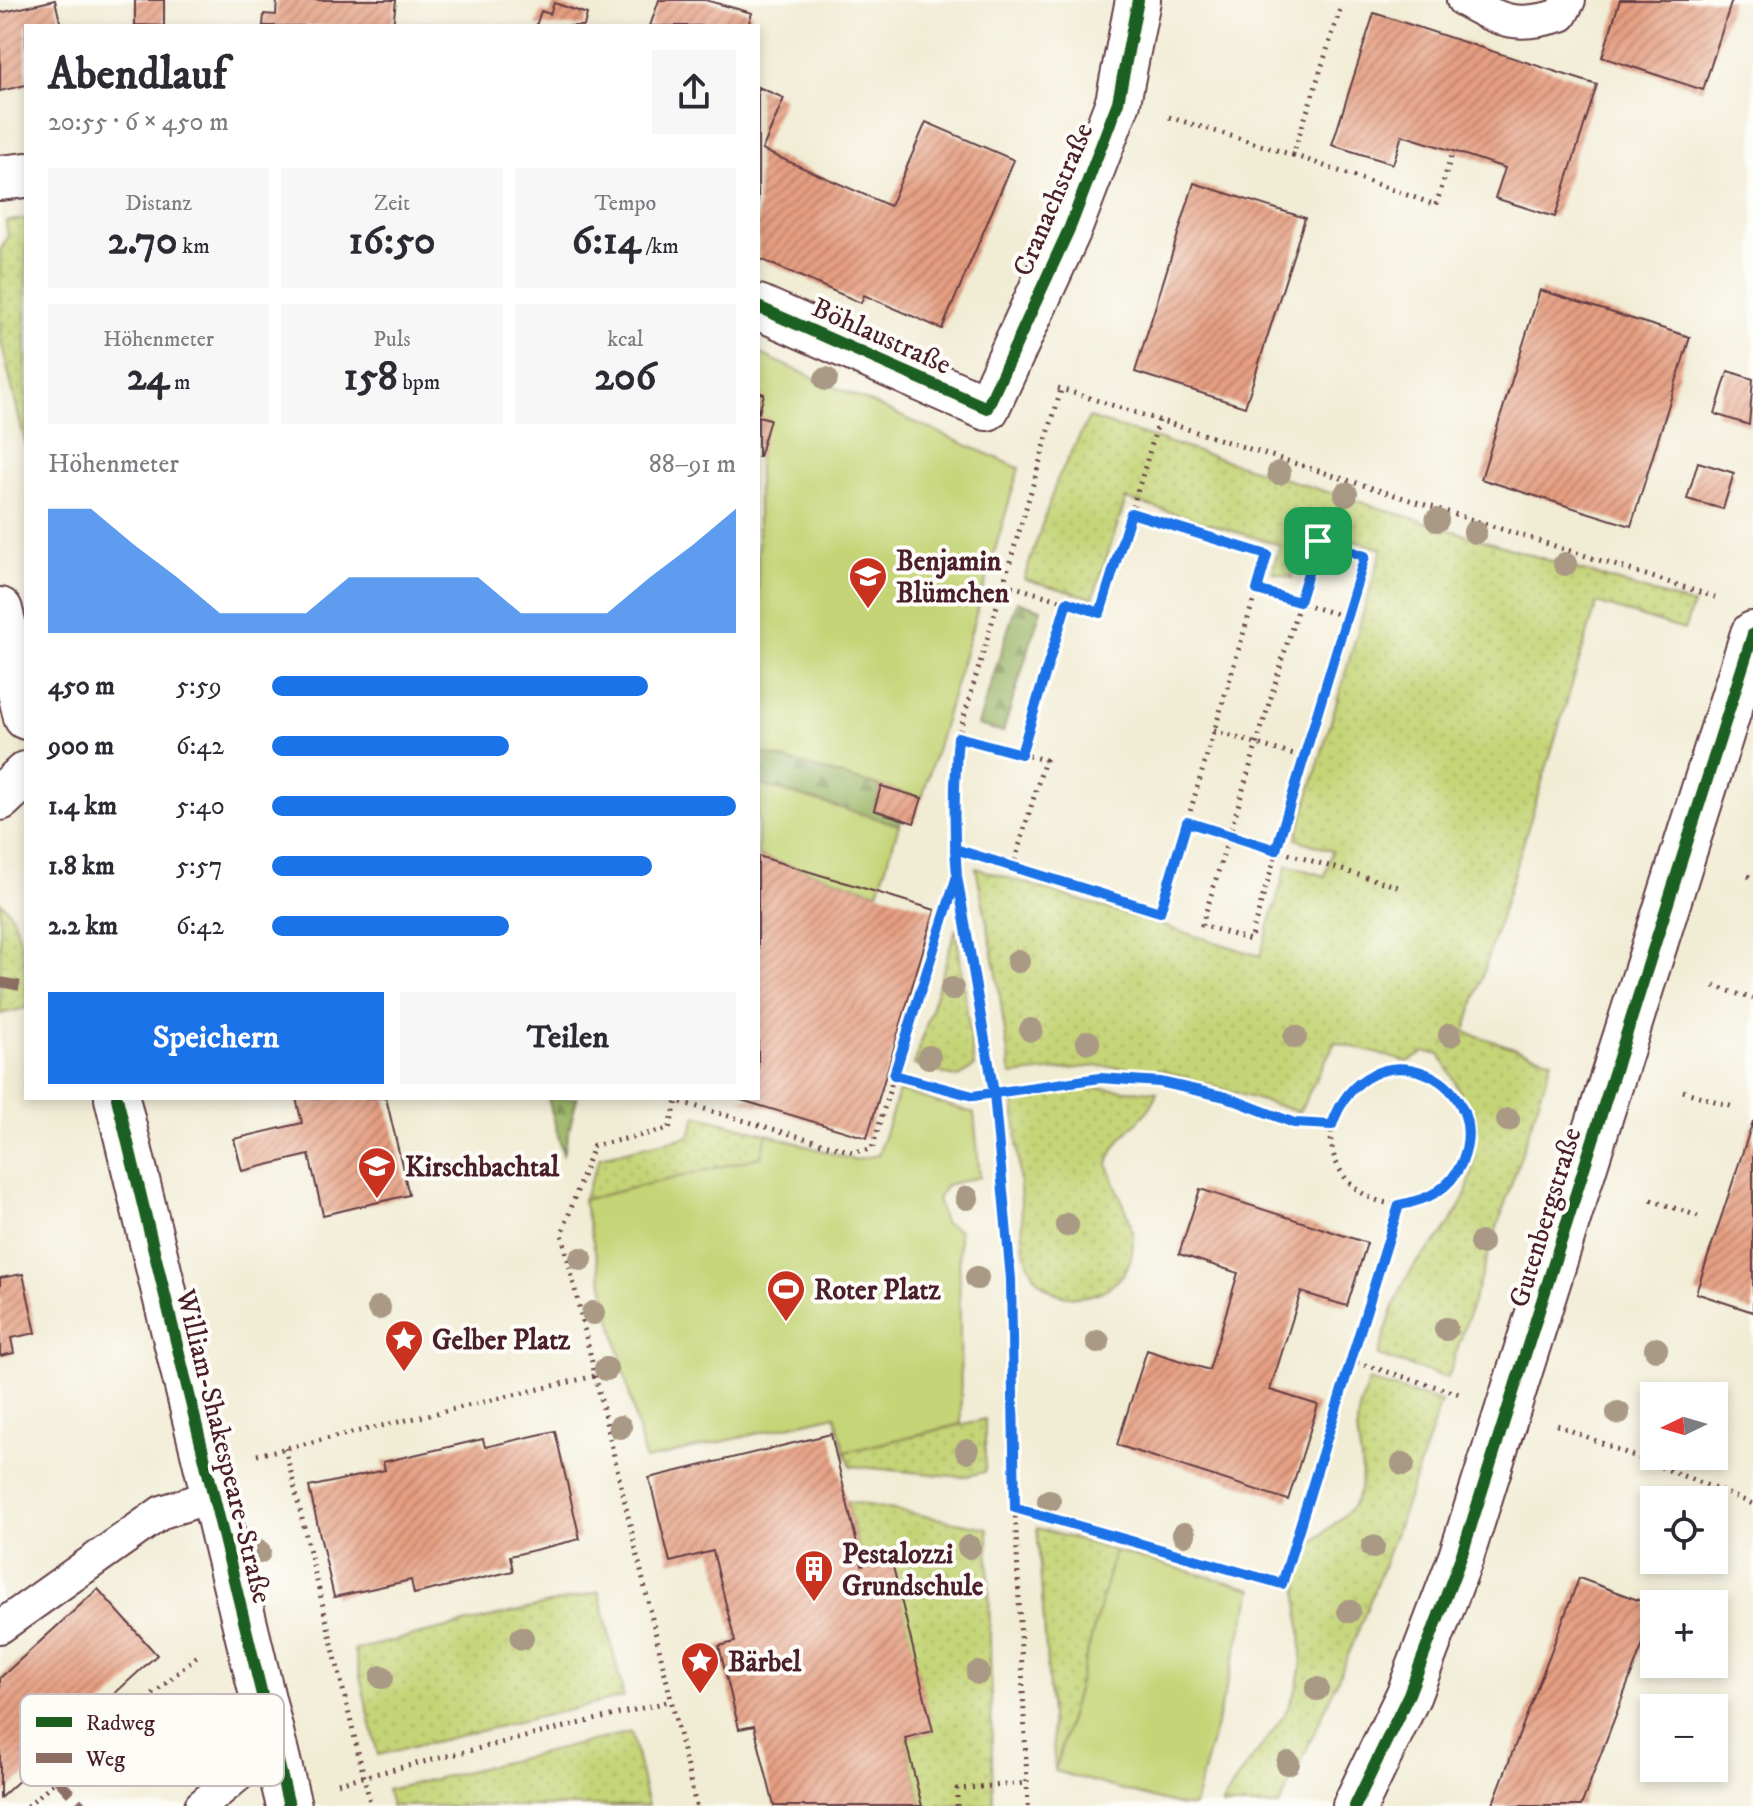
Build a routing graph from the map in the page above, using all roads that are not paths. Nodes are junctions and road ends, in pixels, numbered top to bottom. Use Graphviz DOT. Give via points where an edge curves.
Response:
graph roads {
  1 [pos="1138,0"];
  2 [pos="1463,0"];
  3 [pos="1569,0"];
  4 [pos="24,175"];
  5 [pos="0,178"];
  6 [pos="760,308"];
  7 [pos="987,408"];
  8 [pos="0,610"];
  9 [pos="1753,634"];
  10 [pos="24,709"];
  11 [pos="24,776"];
  12 [pos="0,798"];
  13 [pos="117,1100"];
  14 [pos="209,1482"];
  15 [pos="0,1627"];
  16 [pos="261,1694"];
  17 [pos="225,1786"];
  18 [pos="284,1786"];
  19 [pos="201,1806"];
  20 [pos="289,1806"];
  21 [pos="1355,1806"];
  1 -- 7 [label="street, Cranachstraße" via="1118,102 1070,227"];
  2 -- 3 [label="lane" via="1489,15 1530,24 1561,15"];
  4 -- 5 [label="street"];
  6 -- 7 [label="street, Böhlaustraße"];
  8 -- 10 [label="street"];
  9 -- 21 [label="street, Gutenbergstraße" via="1461,1557 1409,1694"];
  11 -- 12 [label="street"];
  13 -- 14 [label="street, William-Shakespeare-Straße"];
  14 -- 15 [label="lane"];
  14 -- 16 [label="street, William-Shakespeare-Straße"];
  17 -- 19 [label="lane"];
  18 -- 20 [label="street, William-Shakespeare-Straße"];
}
